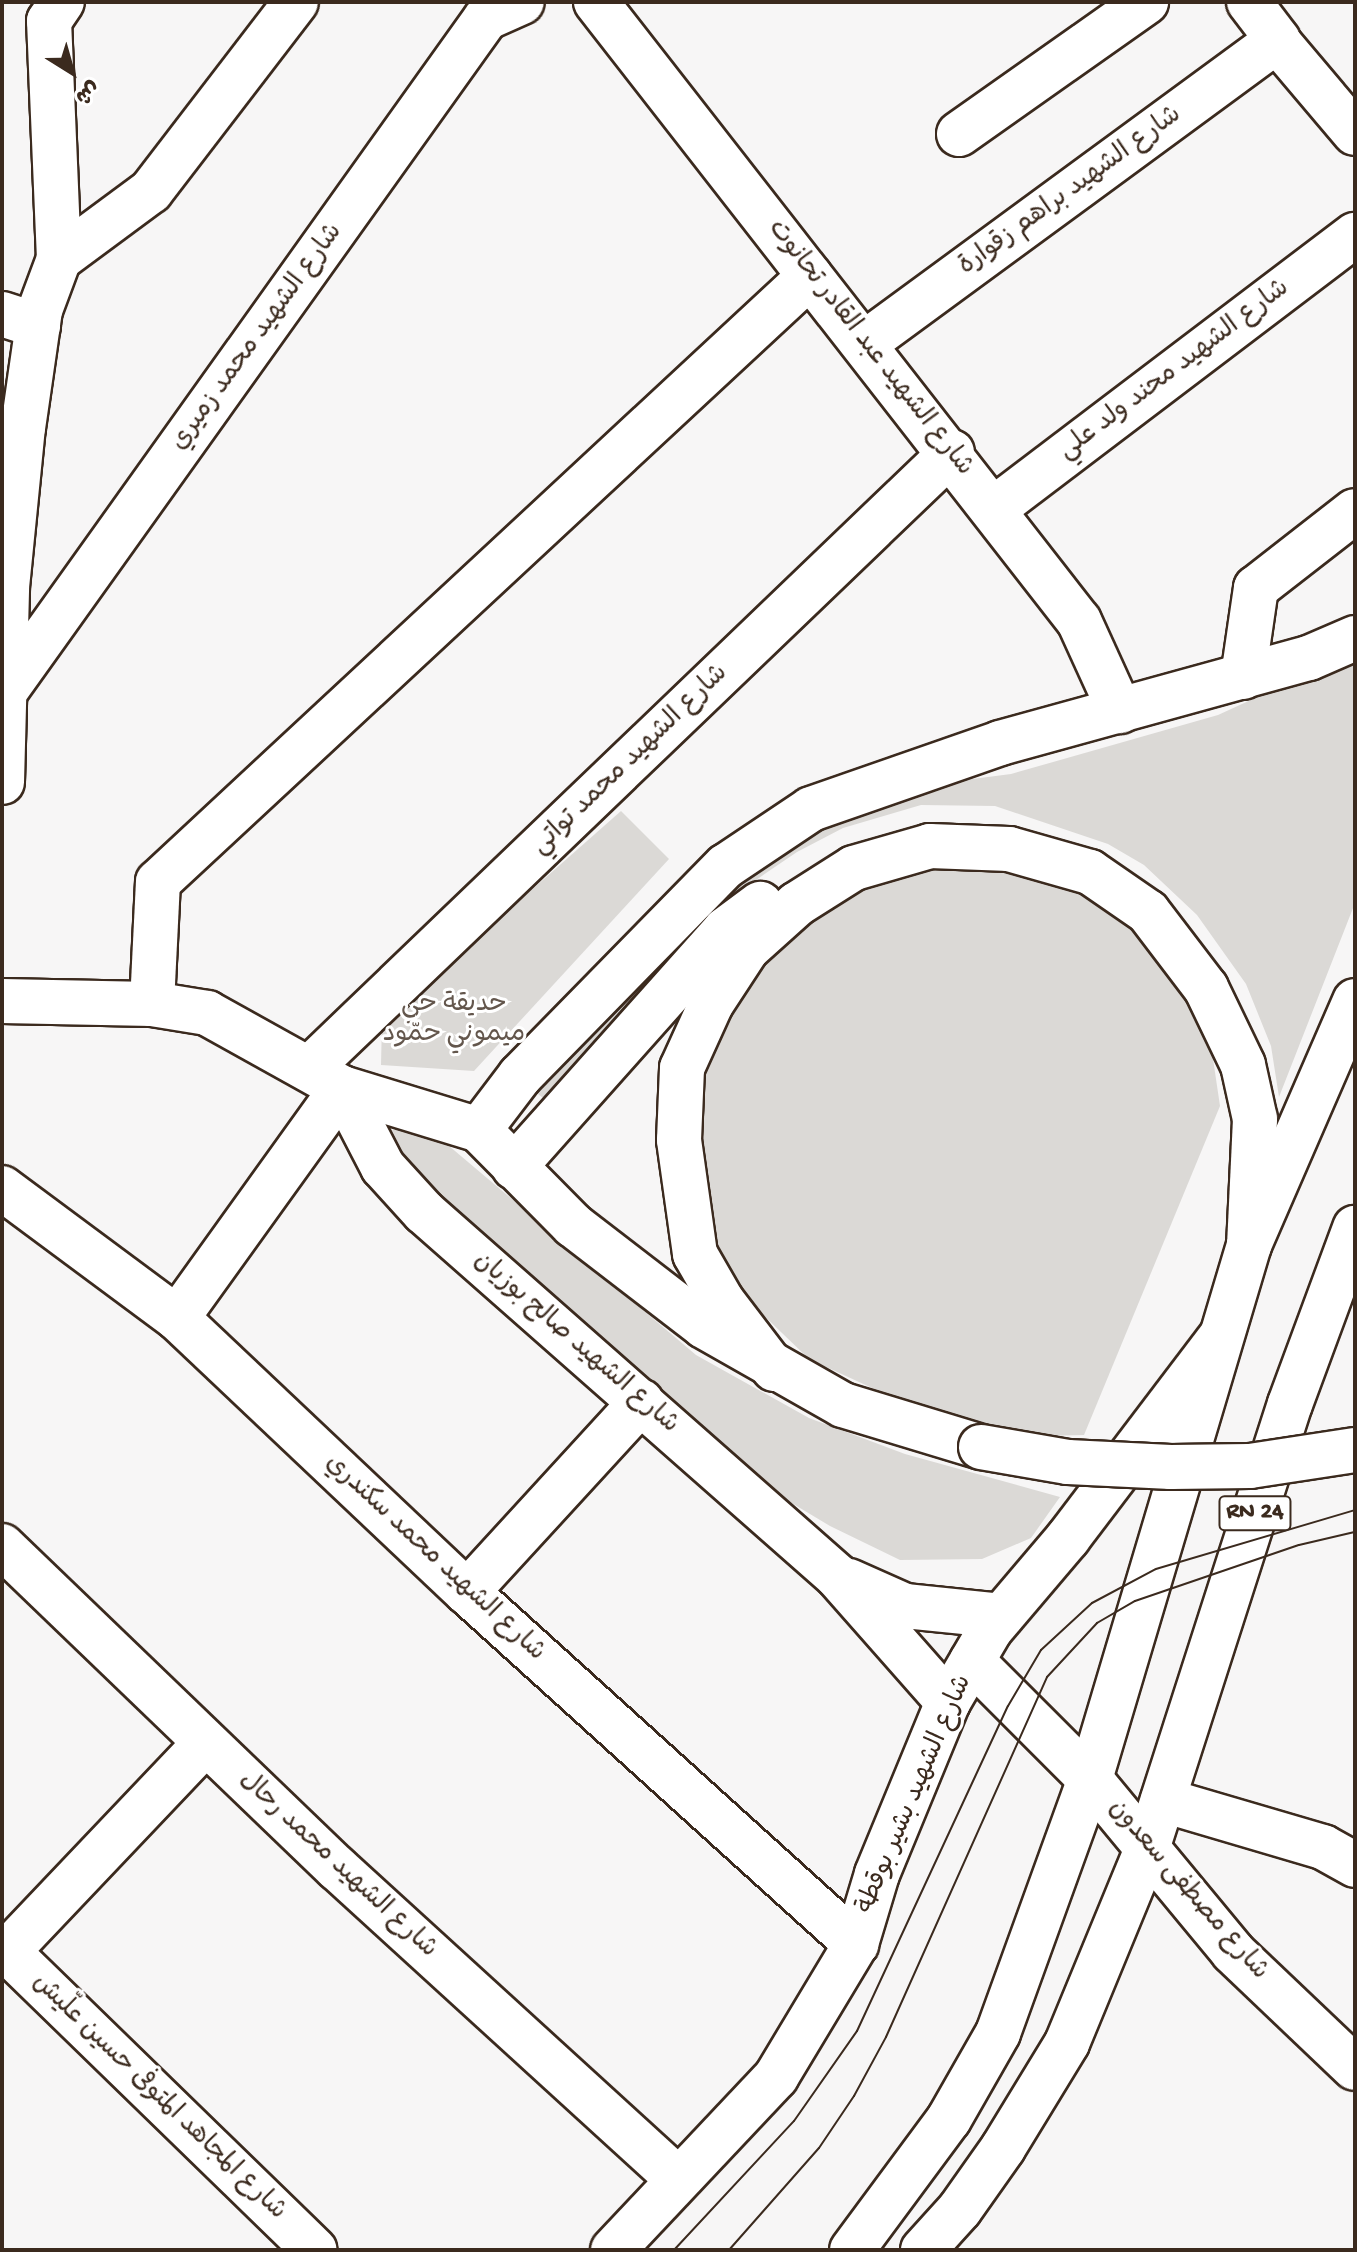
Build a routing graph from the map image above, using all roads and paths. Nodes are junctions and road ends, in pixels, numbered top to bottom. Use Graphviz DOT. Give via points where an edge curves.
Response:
graph roads {
  1 [pos="62,2"];
  2 [pos="296,2"];
  3 [pos="522,2"];
  4 [pos="596,2"];
  5 [pos="1146,2"];
  6 [pos="1249,2"];
  7 [pos="1278,41"];
  8 [pos="1355,133"];
  9 [pos="959,134"];
  10 [pos="1355,235"];
  11 [pos="59,259"];
  12 [pos="810,276"];
  13 [pos="20,320"];
  14 [pos="865,343"];
  15 [pos="952,452"];
  16 [pos="995,508"];
  17 [pos="1355,511"];
  18 [pos="1355,638"];
  19 [pos="1243,677"];
  20 [pos="6,690"];
  21 [pos="1120,711"];
  22 [pos="2,782"];
  23 [pos="854,868"];
  24 [pos="2,1001"];
  25 [pos="1355,1001"];
  26 [pos="152,1004"];
  27 [pos="326,1078"];
  28 [pos="479,1130"];
  29 [pos="514,1167"];
  30 [pos="2,1188"];
  31 [pos="1355,1228"];
  32 [pos="1249,1245"];
  33 [pos="177,1318"];
  34 [pos="1220,1338"];
  35 [pos="774,1369"];
  36 [pos="641,1402"];
  37 [pos="1355,1450"];
  38 [pos="2,1546"];
  39 [pos="837,1576"];
  40 [pos="467,1592"];
  41 [pos="1001,1616"];
  42 [pos="972,1661"];
  43 [pos="948,1702"];
  44 [pos="205,1743"];
  45 [pos="1090,1779"];
  46 [pos="1163,1800"];
  47 [pos="1147,1849"];
  48 [pos="1355,1865"];
  49 [pos="856,1944"];
  50 [pos="4,1949"];
  51 [pos="1355,2068"];
  52 [pos="678,2179"];
  53 [pos="315,2250"];
  54 [pos="613,2250"];
  55 [pos="852,2250"];
  56 [pos="923,2250"];
  1 -- 11 [label="main road" via="49,21"];
  2 -- 11 [label="main road" via="151,191"];
  3 -- 20 [label="main road, شارع الشهيد محمد زميري" via="486,18"];
  4 -- 12 [label="main road, شارع الشهيد عبد القادر تحانوت"];
  5 -- 9 [label="main road"];
  6 -- 7 [label="main road"];
  7 -- 8 [label="main road"];
  7 -- 14 [label="main road, شارع الشهيد براهم زقوارة"];
  10 -- 16 [label="main road, شارع الشهيد محند ولد علي"];
  11 -- 13 [label="main road"];
  12 -- 14 [label="main road, شارع الشهيد عبد القادر تحانوت"];
  12 -- 26 [label="main road" via="158,882"];
  13 -- 20 [label="main road"];
  14 -- 15 [label="main road, شارع الشهيد عبد القادر تحانوت"];
  15 -- 16 [label="main road, شارع الشهيد عبد القادر تحانوت"];
  15 -- 27 [label="main road, شارع الشهيد محمد تواتي"];
  16 -- 21 [label="main road, شارع الشهيد عبد القادر تحانوت" via="1079,621"];
  17 -- 19 [label="main road" via="1256,588"];
  18 -- 19 [label="main road"];
  19 -- 21 [label="main road"];
  20 -- 22 [label="main road"];
  21 -- 28 [label="main road" via="1000,743 811,809 726,866 531,1064"];
  23 -- 29 [label="main road" via="775,893 725,930"];
  23 -- 32 [label="main road" via="930,846 1009,849 1090,872 1148,912 1206,988 1243,1065 1255,1119"];
  23 -- 35 [label="main road" via="797,904 747,949 711,1004 682,1068 679,1140 695,1254 722,1301"];
  24 -- 26 [label="main road"];
  25 -- 32 [label="main road"];
  26 -- 27 [label="main road" via="207,1013"];
  27 -- 28 [label="main road"];
  27 -- 33 [label="main road, شارع الشهيد محمد تواتي"];
  27 -- 36 [label="main road, شارع الشهيد صالح بوزيان" via="383,1167 424,1212"];
  28 -- 29 [label="main road"];
  29 -- 35 [label="main road" via="637,1278"];
  30 -- 33 [label="main road, شارع الشهيد محمد سكندري"];
  31 -- 46 [label="main road, RN 24" via="1290,1404"];
  32 -- 34 [label="main road"];
  33 -- 40 [label="main road, شارع الشهيد محمد سكندري"];
  34 -- 41 [label="main road, شارع الشهيد بشير بوقطة" via="1068,1538"];
  34 -- 45 [label="main road"];
  35 -- 37 [label="main road, bridge" via="843,1405 981,1447 1068,1462 1250,1466"];
  36 -- 39 [label="main road, شارع الشهيد صالح بوزيان"];
  36 -- 40 [label="main road"];
  38 -- 44 [label="main road, شارع الشهيد محمد رحال"];
  39 -- 41 [label="main road, شارع الشهيد صالح بوزيان" via="905,1606"];
  39 -- 43 [label="main road, شارع الشهيد صالح بوزيان"];
  40 -- 49 [label="main road, شارع الشهيد محمد سكندري"];
  41 -- 42 [label="main road, شارع الشهيد بشير بوقطة"];
  42 -- 43 [label="main road, شارع الشهيد بشير بوقطة"];
  42 -- 45 [label="main road, شارع مصطفى سعدون"];
  43 -- 49 [label="main road, شارع الشهيد بشير بوقطة" via="877,1874"];
  44 -- 50 [label="main road"];
  44 -- 52 [label="main road, شارع الشهيد محمد رحال"];
  45 -- 47 [label="main road, شارع مصطفى سعدون"];
  45 -- 55 [label="main road" via="998,2033 902,2188"];
  46 -- 47 [label="main road, RN 24"];
  46 -- 48 [label="main road" via="1323,1847"];
  47 -- 51 [label="main road, شارع مصطفى سعدون" via="1233,1952"];
  47 -- 56 [label="main road, RN 24" via="1067,2043 994,2160"];
  49 -- 52 [label="main road, شارع الشهيد بشير بوقطة" via="776,2077"];
  50 -- 53 [label="main road, شارع المجاهد المتوفى حسين علّيش"];
  52 -- 54 [label="main road, شارع الشهيد بشير بوقطة"];
}
